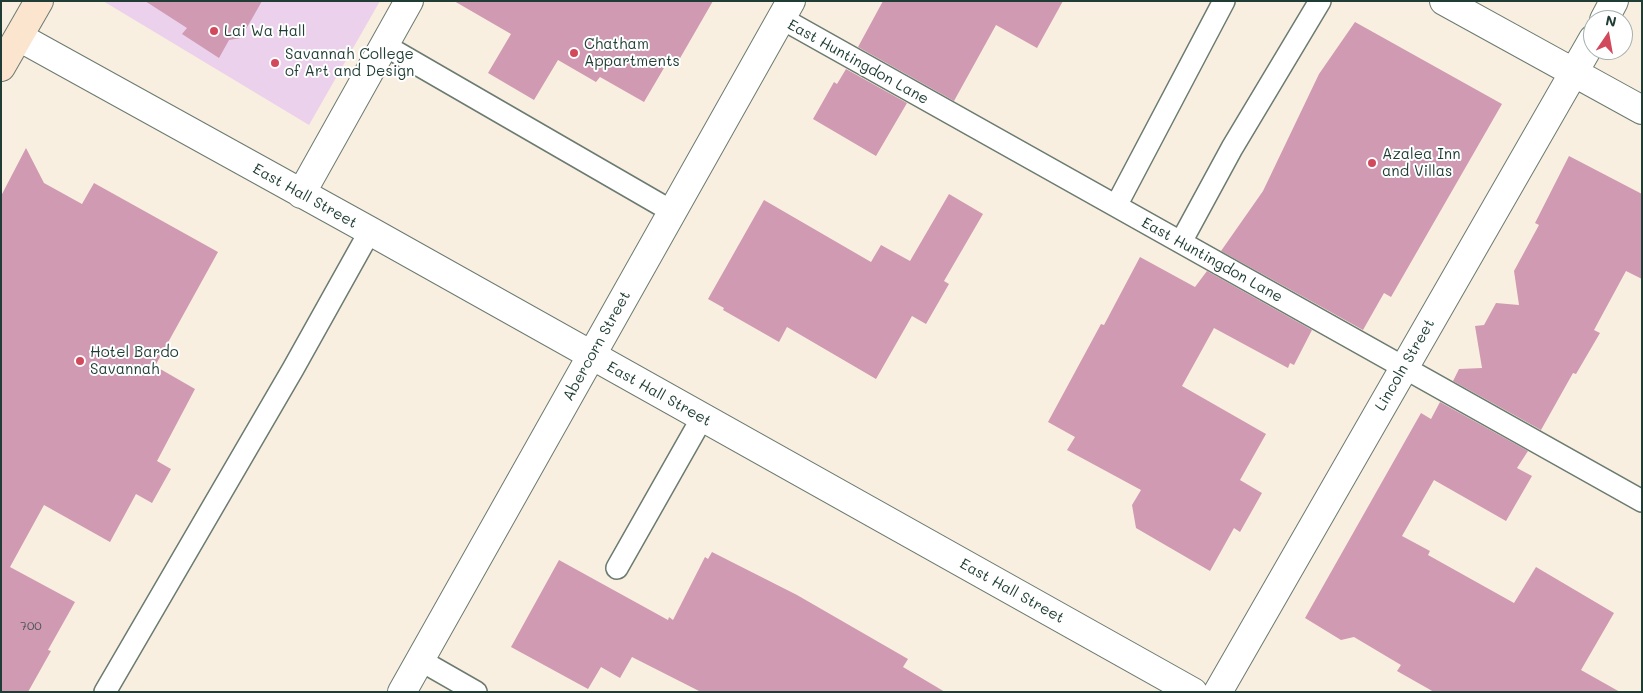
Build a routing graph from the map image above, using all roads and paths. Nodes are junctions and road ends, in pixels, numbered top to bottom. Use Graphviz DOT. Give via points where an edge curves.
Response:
graph roads {
  1 [pos="39,1"];
  2 [pos="409,1"];
  3 [pos="1224,1"];
  4 [pos="1320,1"];
  5 [pos="1444,1"];
  6 [pos="786,10"];
  7 [pos="384,46"];
  8 [pos="8,51"];
  9 [pos="1583,57"];
  10 [pos="1574,73"];
  11 [pos="1642,110"];
  12 [pos="301,194"];
  13 [pos="1116,206"];
  14 [pos="673,212"];
  15 [pos="370,231"];
  16 [pos="1181,242"];
  17 [pos="591,356"];
  18 [pos="1404,367"];
  19 [pos="702,418"];
  20 [pos="1642,501"];
  21 [pos="618,568"];
  22 [pos="420,660"];
  23 [pos="105,692"];
  24 [pos="402,692"];
  25 [pos="476,692"];
  26 [pos="1193,692"];
  27 [pos="1218,692"];
  1 -- 8 [label="main road"];
  2 -- 7 [label="street"];
  3 -- 13 [label="lane"];
  4 -- 16 [label="lane" via="1232,148"];
  5 -- 10 [label="street"];
  6 -- 13 [label="lane, East Huntingdon Lane"];
  6 -- 14 [label="street, Abercorn Street"];
  7 -- 12 [label="street"];
  7 -- 14 [label="lane"];
  8 -- 12 [label="street, East Hall Street"];
  9 -- 10 [label="street, Lincoln Street"];
  10 -- 11 [label="street"];
  10 -- 18 [label="street, Lincoln Street"];
  12 -- 15 [label="street, East Hall Street"];
  13 -- 16 [label="lane, East Huntingdon Lane"];
  14 -- 17 [label="street, Abercorn Street"];
  15 -- 17 [label="street, East Hall Street"];
  15 -- 23 [label="lane"];
  16 -- 18 [label="lane, East Huntingdon Lane"];
  17 -- 19 [label="street, East Hall Street"];
  17 -- 22 [label="street, Abercorn Street"];
  18 -- 20 [label="lane, East Huntingdon Lane"];
  18 -- 27 [label="street, Lincoln Street"];
  19 -- 21 [label="lane"];
  19 -- 26 [label="street, East Hall Street"];
  22 -- 24 [label="street, Abercorn Street"];
  22 -- 25 [label="lane"];
}
